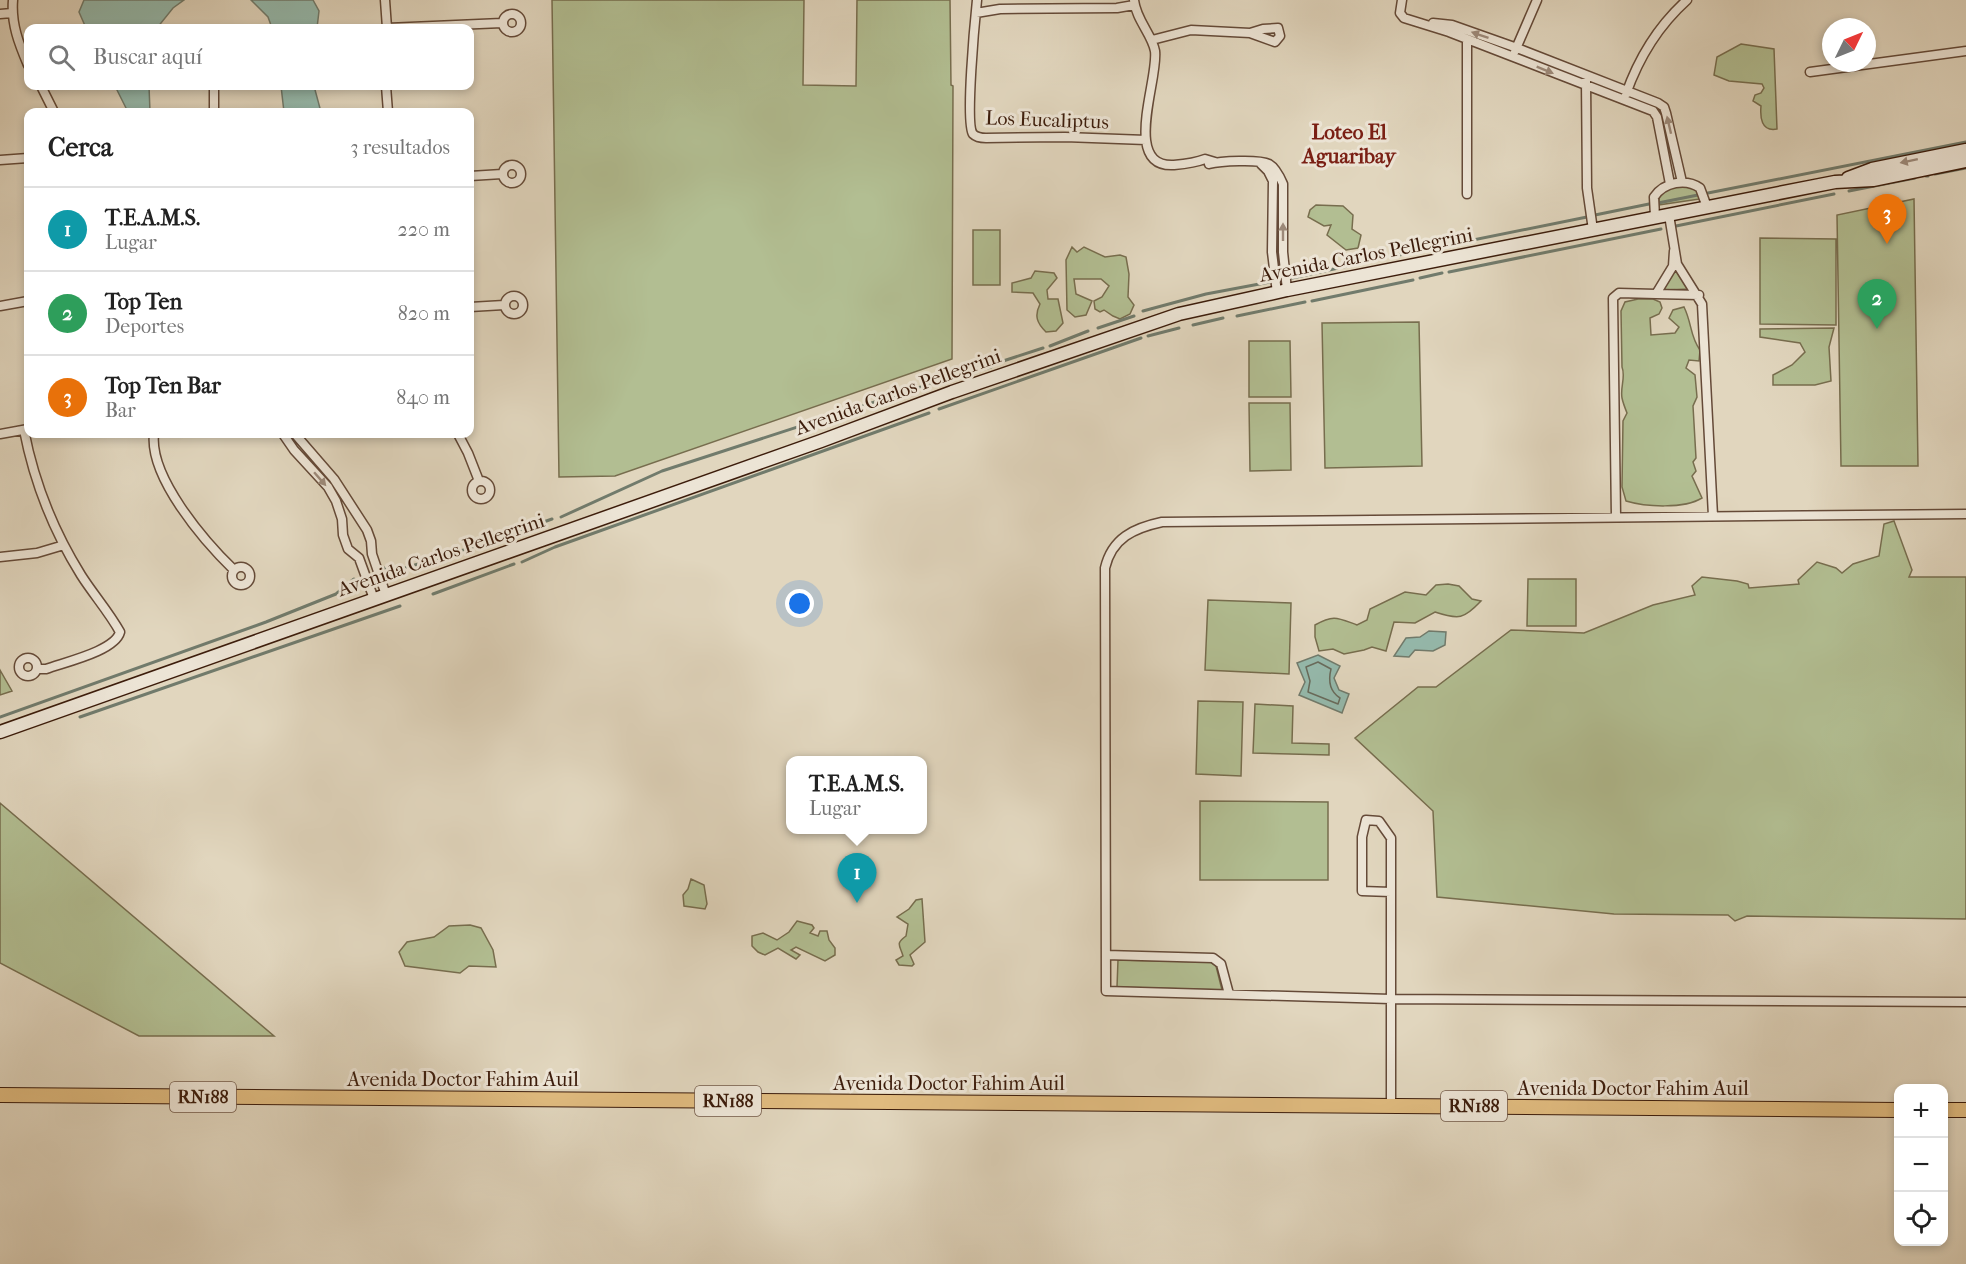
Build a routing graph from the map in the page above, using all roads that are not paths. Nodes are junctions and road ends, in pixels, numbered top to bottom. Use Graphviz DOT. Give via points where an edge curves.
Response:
graph roads {
  1 [pos="13,0"];
  2 [pos="385,0"];
  3 [pos="977,0"];
  4 [pos="1402,0"];
  5 [pos="1537,0"];
  6 [pos="1687,0"];
  7 [pos="1134,3"];
  8 [pos="12,13"];
  9 [pos="976,13"];
  10 [pos="0,14"];
  11 [pos="1412,21"];
  12 [pos="502,23"];
  13 [pos="387,24"];
  14 [pos="474,24"];
  15 [pos="1250,33"];
  16 [pos="1152,40"];
  17 [pos="1467,40"];
  18 [pos="1516,48"];
  19 [pos="1966,51"];
  20 [pos="24,56"];
  21 [pos="1513,57"];
  22 [pos="1810,72"];
  23 [pos="1586,75"];
  24 [pos="1586,86"];
  25 [pos="43,90"];
  26 [pos="214,90"];
  27 [pos="386,90"];
  28 [pos="1627,91"];
  29 [pos="1624,100"];
  30 [pos="52,108"];
  31 [pos="214,108"];
  32 [pos="388,108"];
  33 [pos="1146,140"];
  34 [pos="1966,150"];
  35 [pos="24,158"];
  36 [pos="0,160"];
  37 [pos="1966,161"];
  38 [pos="502,174"];
  39 [pos="474,176"];
  40 [pos="1682,182"];
  41 [pos="1835,182"];
  42 [pos="1670,184"];
  43 [pos="1467,194"];
  44 [pos="1707,207"];
  45 [pos="1669,215"];
  46 [pos="1655,217"];
  47 [pos="1593,230"];
  48 [pos="1674,251"];
  49 [pos="1282,291"];
  50 [pos="1656,294"];
  51 [pos="1698,295"];
  52 [pos="24,302"];
  53 [pos="504,305"];
  54 [pos="0,306"];
  55 [pos="474,307"];
  56 [pos="24,430"];
  57 [pos="0,434"];
  58 [pos="27,438"];
  59 [pos="154,438"];
  60 [pos="286,438"];
  61 [pos="298,438"];
  62 [pos="460,438"];
  63 [pos="479,481"];
  64 [pos="356,513"];
  65 [pos="1966,514"];
  66 [pos="1713,516"];
  67 [pos="1616,517"];
  68 [pos="342,519"];
  69 [pos="64,545"];
  70 [pos="372,554"];
  71 [pos="0,557"];
  72 [pos="359,558"];
  73 [pos="234,570"];
  74 [pos="380,597"];
  75 [pos="37,669"];
  76 [pos="0,732"];
  77 [pos="1391,892"];
  78 [pos="1106,955"];
  79 [pos="1228,994"];
  80 [pos="1391,999"];
  81 [pos="1966,1002"];
  82 [pos="0,1095"];
  83 [pos="1392,1105"];
  84 [pos="1894,1110"];
  85 [pos="1948,1110"];
  86 [pos="1966,1110"];
  1 -- 8 [label="street"];
  2 -- 13 [label="street"];
  3 -- 9 [label="street, Los Eucaliptus"];
  4 -- 11 [label="street" via="1400,13"];
  5 -- 18 [label="street"];
  6 -- 28 [label="street" via="1655,33"];
  7 -- 9 [label="street" via="1118,8 999,9"];
  7 -- 16 [label="street"];
  8 -- 10 [label="street"];
  8 -- 20 [label="street"];
  9 -- 33 [label="street, Los Eucaliptus" via="970,124 978,137"];
  11 -- 17 [label="street"];
  18 -- 11 [label="street, one-way" via="1452,25"];
  12 -- 14 [label="street"];
  15 -- 16 [label="street" via="1191,30"];
  16 -- 33 [label="street" via="1155,65 1146,113"];
  17 -- 21 [label="street"];
  17 -- 43 [label="street"];
  18 -- 21 [label="street"];
  18 -- 23 [label="street"];
  19 -- 22 [label="street"];
  21 -- 24 [label="street, one-way"];
  23 -- 24 [label="street"];
  23 -- 28 [label="street"];
  24 -- 29 [label="street"];
  24 -- 47 [label="street" via="1587,188"];
  25 -- 30 [label="street"];
  26 -- 31 [label="street"];
  27 -- 32 [label="street"];
  28 -- 29 [label="street"];
  40 -- 28 [label="street, one-way" via="1664,107"];
  29 -- 42 [label="street" via="1653,111 1657,117"];
  33 -- 49 [label="street" via="1147,151 1165,165 1258,162 1269,164 1279,174 1283,184"];
  34 -- 41 [label="main road, Avenida Carlos Pellegrini, one-way" via="1872,169"];
  35 -- 36 [label="street"];
  37 -- 41 [label="main road, Avenida Carlos Pellegrini" via="1873,180"];
  38 -- 39 [label="street"];
  40 -- 42 [label="street"];
  40 -- 44 [label="street" via="1700,188"];
  41 -- 44 [label="main road, Avenida Carlos Pellegrini"];
  42 -- 46 [label="street" via="1654,197"];
  44 -- 45 [label="main road, Avenida Carlos Pellegrini"];
  45 -- 46 [label="main road, Avenida Carlos Pellegrini"];
  45 -- 48 [label="street"];
  46 -- 47 [label="main road, Avenida Carlos Pellegrini"];
  47 -- 49 [label="main road, Avenida Carlos Pellegrini"];
  48 -- 50 [label="street" via="1672,266"];
  48 -- 51 [label="street" via="1677,264"];
  49 -- 74 [label="main road, Avenida Carlos Pellegrini" via="1150,322"];
  50 -- 51 [label="street"];
  50 -- 67 [label="street" via="1619,293 1613,298"];
  51 -- 66 [label="street" via="1702,304"];
  52 -- 54 [label="street"];
  53 -- 55 [label="street"];
  56 -- 57 [label="street"];
  58 -- 69 [label="street" via="38,487"];
  59 -- 73 [label="street" via="164,476 180,506"];
  60 -- 68 [label="street, one-way" via="328,487"];
  61 -- 64 [label="street"];
  62 -- 63 [label="street"];
  64 -- 68 [label="street"];
  64 -- 70 [label="street" via="367,530"];
  65 -- 66 [label="street"];
  66 -- 67 [label="street"];
  67 -- 78 [label="street" via="1162,522 1145,526 1120,540 1108,555 1105,568"];
  68 -- 72 [label="street" via="348,549"];
  69 -- 71 [label="street"];
  69 -- 75 [label="street" via="120,632 106,648"];
  70 -- 72 [label="street"];
  70 -- 74 [label="street"];
  72 -- 74 [label="street"];
  74 -- 76 [label="main road, Avenida Carlos Pellegrini"];
  77 -- 77 [label="street" via="1391,838 1379,821 1366,820 1362,837 1362,891"];
  77 -- 80 [label="street"];
  78 -- 79 [label="street" via="1213,958 1221,964"];
  78 -- 79 [label="street" via="1106,991"];
  79 -- 80 [label="street"];
  80 -- 81 [label="street"];
  80 -- 83 [label="street"];
  82 -- 83 [label="highway, Avenida Doctor Fahim Auil / RN188"];
  83 -- 84 [label="highway, Avenida Doctor Fahim Auil / RN188"];
  85 -- 86 [label="highway"];
}
